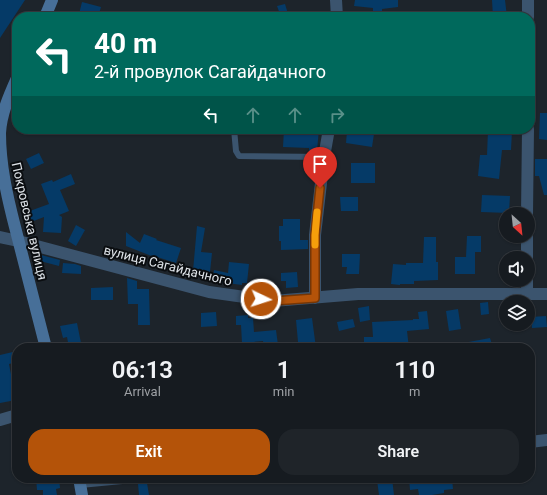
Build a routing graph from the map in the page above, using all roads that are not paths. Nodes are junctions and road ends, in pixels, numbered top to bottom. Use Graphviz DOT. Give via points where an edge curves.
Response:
graph roads {
  1 [pos="52,0"];
  2 [pos="336,0"];
  3 [pos="528,0"];
  4 [pos="47,12"];
  5 [pos="337,12"];
  6 [pos="528,12"];
  7 [pos="12,90"];
  8 [pos="234,134"];
  9 [pos="328,134"];
  10 [pos="528,134"];
  11 [pos="324,157"];
  12 [pos="527,207"];
  13 [pos="0,237"];
  14 [pos="18,241"];
  15 [pos="527,287"];
  16 [pos="547,294"];
  17 [pos="527,295"];
  18 [pos="315,298"];
  19 [pos="45,343"];
  20 [pos="12,416"];
  21 [pos="0,420"];
  22 [pos="547,440"];
  23 [pos="535,441"];
  24 [pos="80,483"];
  25 [pos="82,495"];
  1 -- 4 [label="street"];
  2 -- 5 [label="street"];
  3 -- 6 [label="street"];
  7 -- 14 [label="street, Покровська вулиця" via="2,119 0,146 4,178"];
  8 -- 11 [label="lane" via="239,156"];
  9 -- 11 [label="street"];
  10 -- 12 [label="street"];
  11 -- 18 [label="street" via="315,235"];
  13 -- 14 [label="street, вулиця Сагайдачного"];
  14 -- 18 [label="street, вулиця Сагайдачного" via="210,292 274,301"];
  14 -- 19 [label="street, Покровська вулиця"];
  15 -- 17 [label="street"];
  16 -- 17 [label="street, вулиця Сагайдачного"];
  17 -- 18 [label="street, вулиця Сагайдачного" via="358,294"];
  20 -- 21 [label="street"];
  22 -- 23 [label="street"];
  24 -- 25 [label="street"];
}
